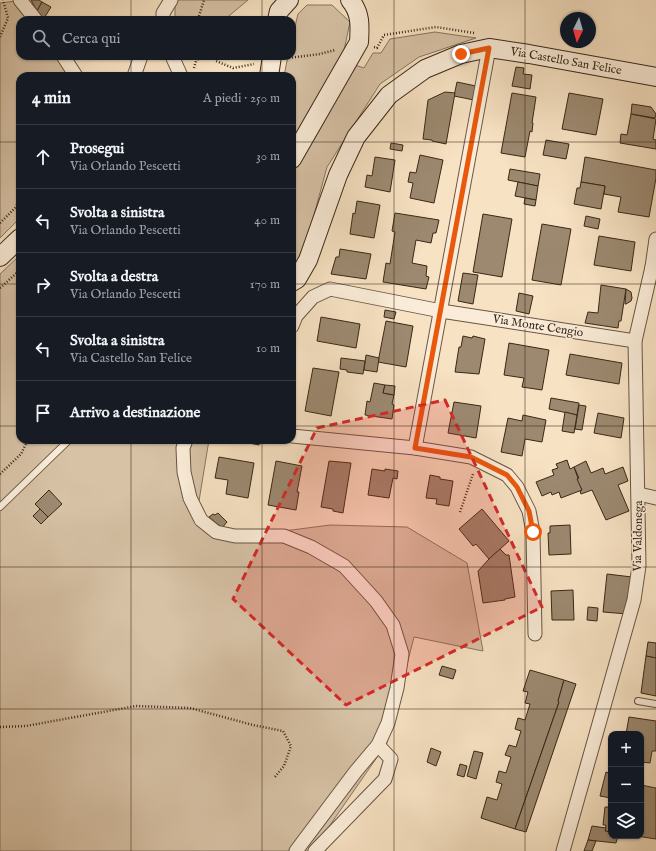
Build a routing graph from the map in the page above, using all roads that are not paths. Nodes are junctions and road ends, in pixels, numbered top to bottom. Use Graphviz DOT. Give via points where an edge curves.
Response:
graph roads {
  1 [pos="20,0"];
  2 [pos="171,0"];
  3 [pos="289,0"];
  4 [pos="350,0"];
  5 [pos="33,16"];
  6 [pos="162,16"];
  7 [pos="278,16"];
  8 [pos="489,48"];
  9 [pos="66,60"];
  10 [pos="140,60"];
  11 [pos="174,60"];
  12 [pos="73,72"];
  13 [pos="135,72"];
  14 [pos="179,72"];
  15 [pos="656,77"];
  16 [pos="296,152"];
  17 [pos="656,239"];
  18 [pos="16,242"];
  19 [pos="0,257"];
  20 [pos="654,265"];
  21 [pos="296,280"];
  22 [pos="441,311"];
  23 [pos="296,316"];
  24 [pos="636,341"];
  25 [pos="296,436"];
  26 [pos="65,444"];
  27 [pos="184,444"];
  28 [pos="415,448"];
  29 [pos="639,494"];
  30 [pos="656,498"];
  31 [pos="0,507"];
  32 [pos="536,634"];
  33 [pos="638,701"];
  34 [pos="656,704"];
  35 [pos="378,745"];
  36 [pos="296,851"];
  37 [pos="315,851"];
  38 [pos="563,851"];
  1 -- 5 [label="street"];
  2 -- 6 [label="street"];
  3 -- 7 [label="street"];
  4 -- 16 [label="street" via="361,23 359,42"];
  8 -- 15 [label="street, Via Castello San Felice"];
  8 -- 21 [label="street, Via Castello San Felice" via="461,54 425,69 388,95 356,137 338,175 308,260"];
  8 -- 22 [label="street"];
  9 -- 12 [label="street"];
  10 -- 13 [label="street"];
  11 -- 14 [label="street"];
  17 -- 20 [label="street, Via Valdonega"];
  18 -- 19 [label="street"];
  20 -- 24 [label="street, Via Valdonega"];
  22 -- 23 [label="street, Via Monte Cengio" via="330,289 313,298"];
  22 -- 24 [label="street, Via Monte Cengio"];
  22 -- 28 [label="street"];
  24 -- 29 [label="street, Via Valdonega"];
  25 -- 28 [label="street"];
  26 -- 31 [label="lane"];
  27 -- 35 [label="street" via="184,472 190,498 201,520 216,532 235,536 284,536 310,547 344,566 376,601 393,625 402,654 388,723"];
  28 -- 32 [label="street" via="471,457 507,475 517,487 529,511 533,532"];
  29 -- 30 [label="street"];
  29 -- 38 [label="street, Via Valdonega" via="639,566 634,600"];
  33 -- 34 [label="lane"];
  35 -- 36 [label="street"];
  35 -- 37 [label="street" via="391,759 385,779"];
}
